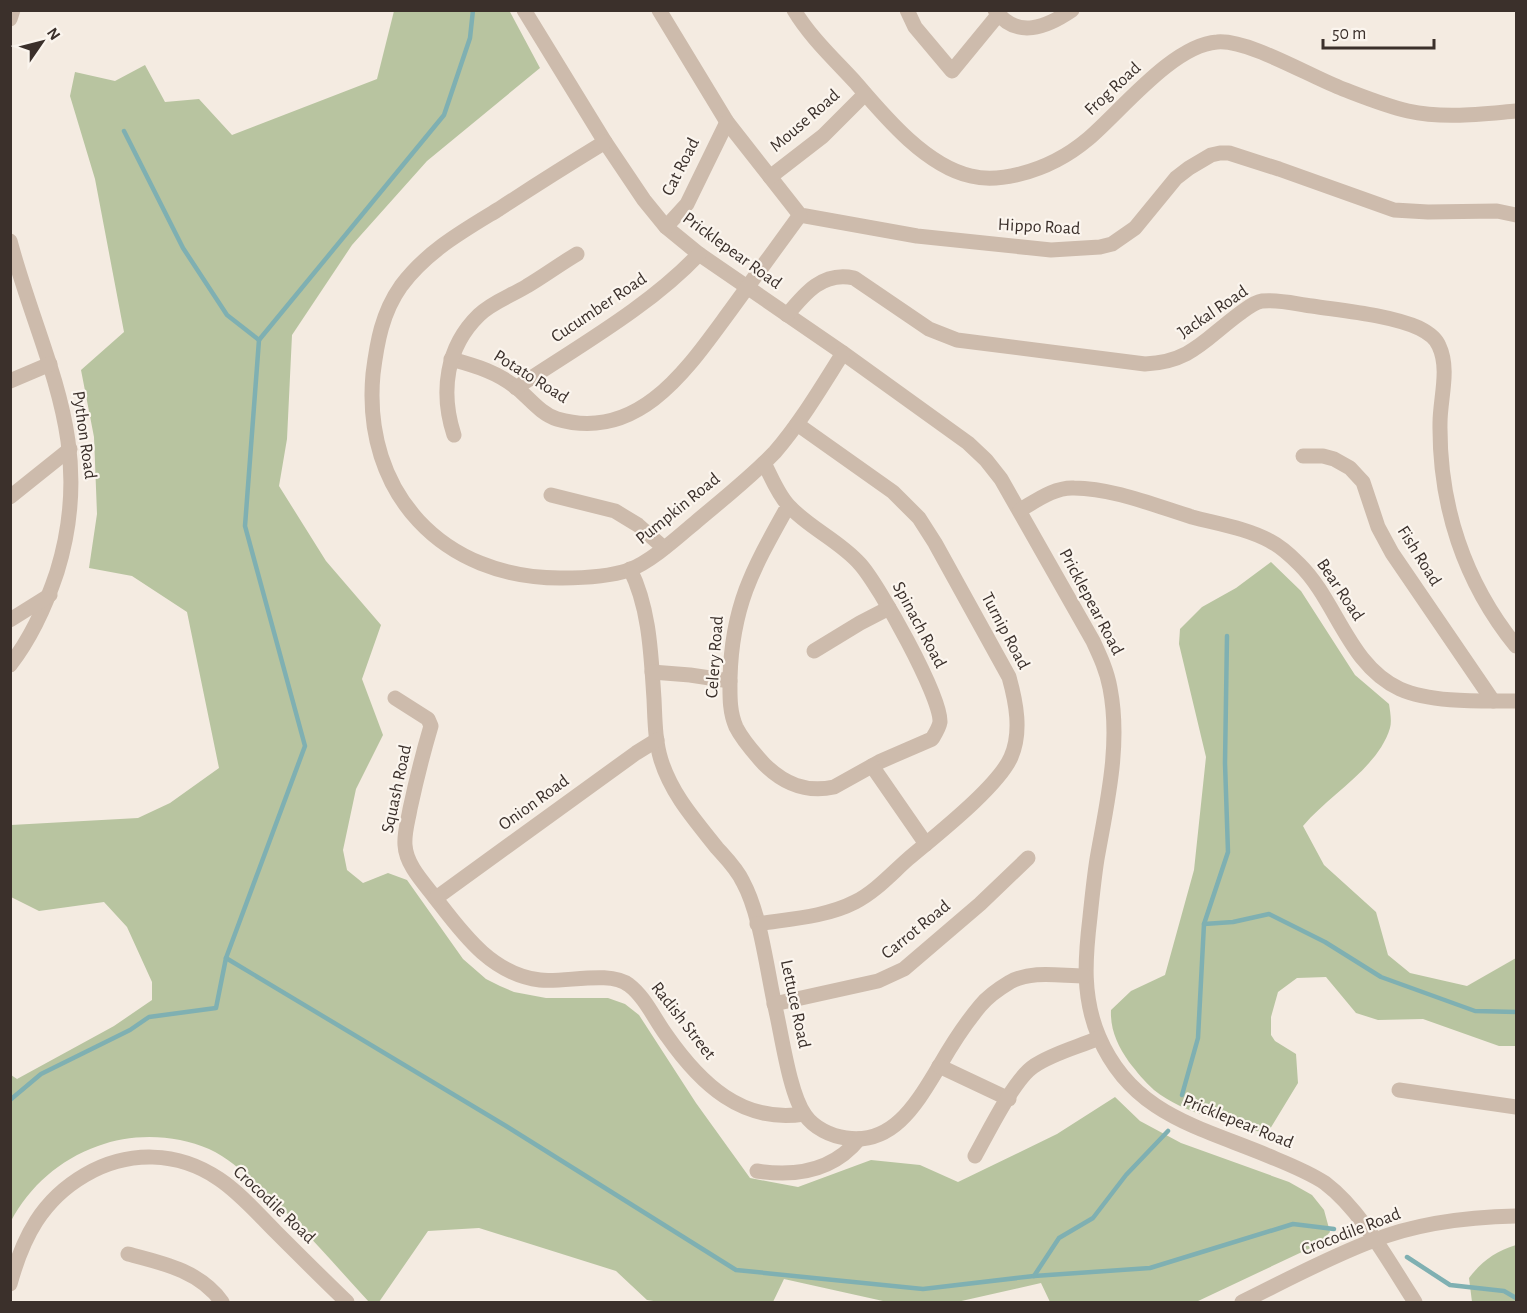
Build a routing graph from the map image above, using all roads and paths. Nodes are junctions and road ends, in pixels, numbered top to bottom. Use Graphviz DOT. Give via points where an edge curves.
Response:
graph roads {
  1 [pos="13,10"];
  2 [pos="524,10"];
  3 [pos="658,10"];
  4 [pos="907,10"];
  5 [pos="1072,10"];
  6 [pos="799,13"];
  7 [pos="997,13"];
  8 [pos="10,19"];
  9 [pos="865,94"];
  10 [pos="1516,111"];
  11 [pos="727,122"];
  12 [pos="605,142"];
  13 [pos="770,177"];
  14 [pos="800,216"];
  15 [pos="1516,216"];
  16 [pos="666,227"];
  17 [pos="10,241"];
  18 [pos="577,254"];
  19 [pos="699,254"];
  20 [pos="748,287"];
  21 [pos="787,315"];
  22 [pos="843,353"];
  23 [pos="451,359"];
  24 [pos="50,364"];
  25 [pos="10,381"];
  26 [pos="516,388"];
  27 [pos="797,424"];
  28 [pos="454,435"];
  29 [pos="70,449"];
  30 [pos="1303,456"];
  31 [pos="764,463"];
  32 [pos="551,495"];
  33 [pos="10,497"];
  34 [pos="788,506"];
  35 [pos="1020,510"];
  36 [pos="664,548"];
  37 [pos="630,569"];
  38 [pos="50,595"];
  39 [pos="890,609"];
  40 [pos="10,620"];
  41 [pos="1516,646"];
  42 [pos="814,651"];
  43 [pos="10,665"];
  44 [pos="652,672"];
  45 [pos="730,681"];
  46 [pos="395,698"];
  47 [pos="1516,700"];
  48 [pos="1493,701"];
  49 [pos="657,740"];
  50 [pos="872,766"];
  51 [pos="834,787"];
  52 [pos="926,844"];
  53 [pos="1028,858"];
  54 [pos="436,898"];
  55 [pos="757,924"];
  56 [pos="1084,976"];
  57 [pos="774,1004"];
  58 [pos="1099,1038"];
  59 [pos="939,1066"];
  60 [pos="1399,1090"];
  61 [pos="1009,1099"];
  62 [pos="1516,1107"];
  63 [pos="804,1114"];
  64 [pos="859,1139"];
  65 [pos="975,1156"];
  66 [pos="758,1171"];
  67 [pos="1516,1216"];
  68 [pos="1374,1240"];
  69 [pos="128,1254"];
  70 [pos="10,1284"];
  71 [pos="222,1302"];
  72 [pos="347,1302"];
  73 [pos="1242,1302"];
  74 [pos="1415,1302"];
  1 -- 8 [label="street"];
  2 -- 12 [label="street, Pricklepear Road"];
  3 -- 11 [label="street"];
  4 -- 7 [label="street" via="915,27 952,71"];
  5 -- 7 [label="street" via="1032,30 1010,23"];
  6 -- 9 [label="street, Frog Road"];
  9 -- 10 [label="street, Frog Road" via="925,152 955,171 983,178 1030,172 1057,159 1087,140 1170,62 1217,42 1248,47 1342,89 1409,111 1466,116"];
  9 -- 13 [label="street, Mouse Road" via="823,135"];
  11 -- 13 [label="street"];
  11 -- 16 [label="street, Cat Road" via="687,204"];
  12 -- 16 [label="street, Pricklepear Road"];
  12 -- 37 [label="street, Pumpkin Road" via="447,242 413,271 391,302 379,331 372,414 381,460 397,493 422,525 452,549 486,566 530,578 593,577"];
  13 -- 14 [label="street"];
  14 -- 15 [label="street, Hippo Road" via="917,236 1051,250 1100,248 1135,228 1176,178 1210,155 1220,153 1241,156 1394,210 1497,210"];
  14 -- 20 [label="street, Potato Road"];
  16 -- 19 [label="street, Pricklepear Road"];
  17 -- 24 [label="street, Python Road"];
  18 -- 23 [label="street" via="480,314"];
  19 -- 20 [label="street, Pricklepear Road"];
  19 -- 26 [label="street, Cucumber Road" via="651,298"];
  20 -- 21 [label="street, Pricklepear Road"];
  20 -- 26 [label="street, Potato Road" via="684,373 622,418 603,423 555,419"];
  21 -- 22 [label="street, Pricklepear Road"];
  21 -- 41 [label="street, Jackal Road" via="819,283 843,275 865,284 929,329 957,340 1145,364 1171,361 1193,351 1260,301 1348,311 1421,329 1438,344 1444,365 1441,455 1450,520 1473,579"];
  22 -- 27 [label="street, Pumpkin Road"];
  22 -- 35 [label="street, Pricklepear Road" via="968,443 1001,479"];
  23 -- 26 [label="street, Potato Road" via="482,367"];
  23 -- 28 [label="street" via="446,390"];
  24 -- 25 [label="street"];
  24 -- 29 [label="street, Python Road"];
  27 -- 31 [label="street, Pumpkin Road"];
  27 -- 52 [label="street, Turnip Road" via="893,492 920,518 1009,677 1017,724 1012,756 982,793"];
  29 -- 33 [label="street"];
  29 -- 38 [label="street, Python Road" via="72,494 68,531"];
  30 -- 48 [label="street, Fish Road" via="1334,459 1357,475 1392,553"];
  31 -- 34 [label="street, Spinach Road"];
  31 -- 36 [label="street, Pumpkin Road"];
  32 -- 36 [label="street" via="628,518"];
  34 -- 39 [label="street, Spinach Road" via="858,562"];
  34 -- 45 [label="street, Celery Road" via="744,591 733,641"];
  35 -- 48 [label="street, Bear Road" via="1051,493 1072,488 1106,492 1240,529 1271,542 1298,563 1318,587 1359,655 1378,675 1400,689 1421,695"];
  35 -- 56 [label="street, Pricklepear Road" via="1093,641 1110,687 1114,747"];
  36 -- 37 [label="street, Pumpkin Road"];
  37 -- 44 [label="street, Lettuce Road" via="643,603"];
  38 -- 40 [label="street"];
  38 -- 43 [label="street, Python Road"];
  39 -- 42 [label="street"];
  39 -- 50 [label="street, Spinach Road" via="931,688 940,722 932,739"];
  44 -- 45 [label="street"];
  44 -- 49 [label="street, Lettuce Road"];
  45 -- 51 [label="street, Celery Road" via="730,703 737,729 773,773 794,786 811,790"];
  46 -- 54 [label="street, Squash Road" via="428,719 431,726 405,843 411,865"];
  47 -- 48 [label="street, Bear Road"];
  49 -- 54 [label="street, Onion Road"];
  49 -- 55 [label="street, Lettuce Road" via="672,788 743,881"];
  50 -- 51 [label="street, Spinach Road"];
  50 -- 52 [label="street"];
  52 -- 55 [label="street, Turnip Road" via="856,902 822,913"];
  53 -- 57 [label="street, Carrot Road" via="904,969 878,981"];
  54 -- 63 [label="street, Radish Street" via="465,936 494,962 537,980 612,978 629,985 682,1056 722,1095 751,1111 773,1116"];
  55 -- 57 [label="street, Lettuce Road"];
  56 -- 58 [label="street, Pricklepear Road"];
  56 -- 59 [label="street" via="1029,975 1010,983 982,1003"];
  57 -- 63 [label="street, Lettuce Road" via="792,1083"];
  58 -- 61 [label="street" via="1035,1066 1022,1077"];
  58 -- 68 [label="street, Pricklepear Road" via="1121,1074 1162,1111 1299,1168 1323,1182 1337,1193"];
  59 -- 61 [label="street"];
  59 -- 64 [label="street" via="922,1096 901,1120 879,1134"];
  60 -- 62 [label="street"];
  61 -- 65 [label="street"];
  63 -- 64 [label="street" via="829,1133"];
  64 -- 66 [label="street" via="840,1157 812,1171"];
  67 -- 68 [label="street, Crocodile Road" via="1446,1222"];
  68 -- 73 [label="street, Crocodile Road"];
  68 -- 74 [label="street, Pricklepear Road"];
  69 -- 71 [label="street" via="171,1265 198,1278"];
  70 -- 72 [label="street, Crocodile Road" via="31,1228 49,1203 73,1182 99,1167 128,1158 166,1157 219,1179"];
}
